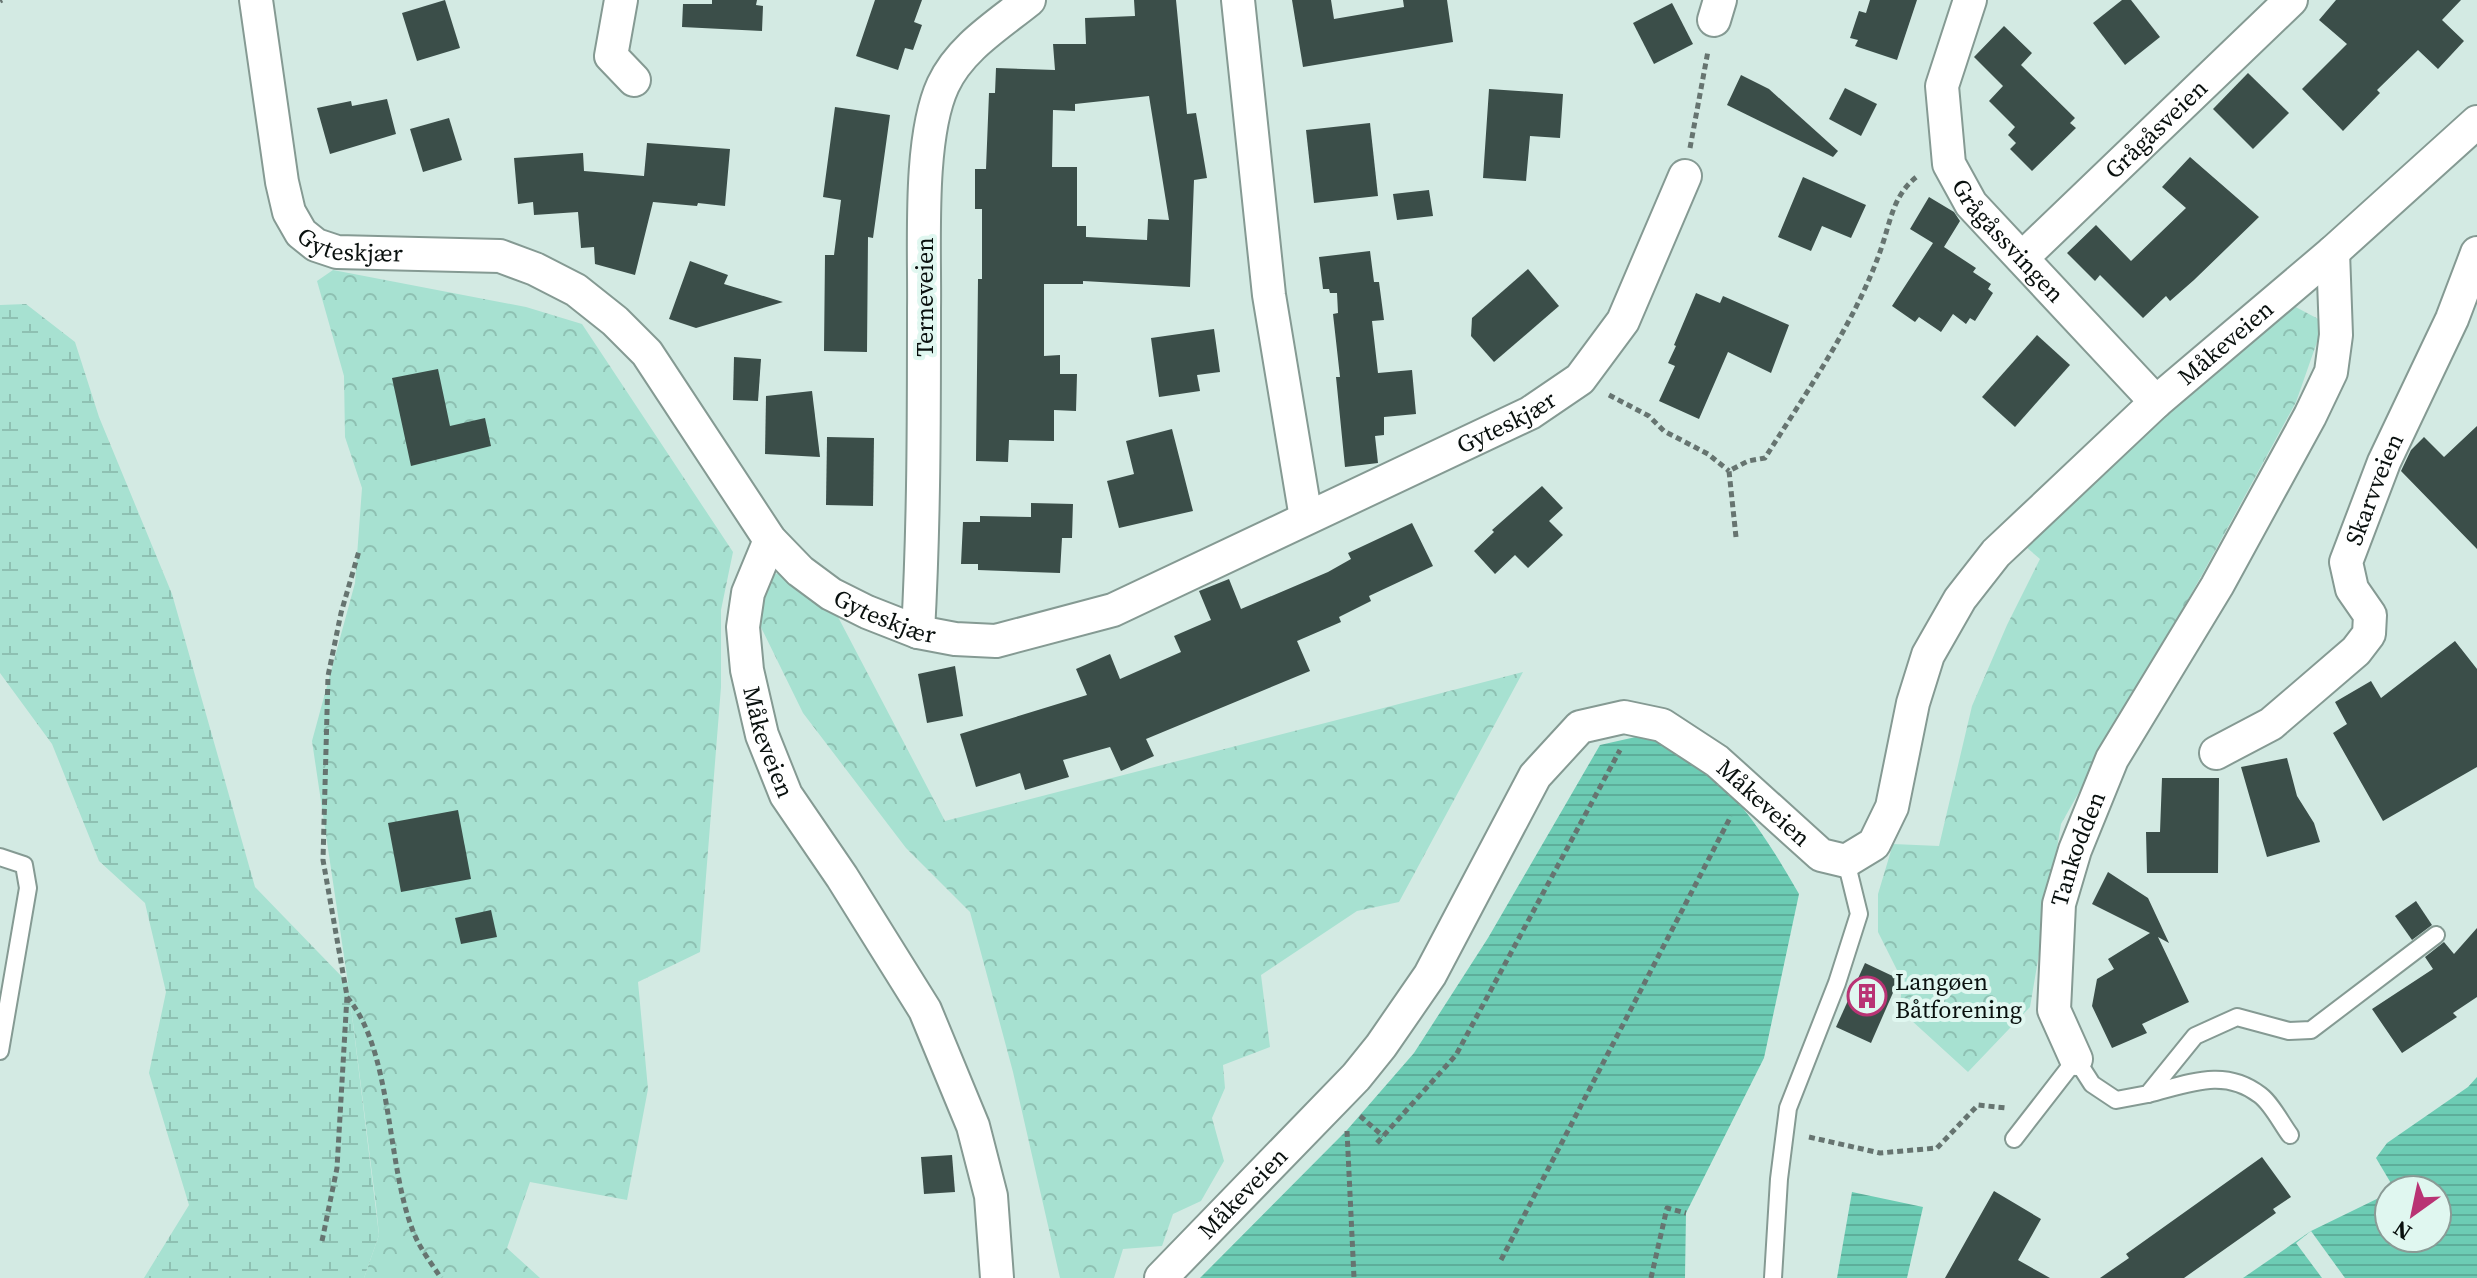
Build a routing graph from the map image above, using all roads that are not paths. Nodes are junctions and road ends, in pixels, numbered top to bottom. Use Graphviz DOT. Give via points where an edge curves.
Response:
graph roads {
  1 [pos="256,0"];
  2 [pos="621,0"];
  3 [pos="1029,0"];
  4 [pos="1238,0"];
  5 [pos="1970,0"];
  6 [pos="2291,0"];
  7 [pos="634,80"];
  8 [pos="2477,122"];
  9 [pos="1685,176"];
  10 [pos="2333,252"];
  11 [pos="2477,253"];
  12 [pos="2022,258"];
  13 [pos="2156,402"];
  14 [pos="1306,518"];
  15 [pos="770,540"];
  16 [pos="918,632"];
  17 [pos="2216,753"];
  18 [pos="0,857"];
  19 [pos="1846,861"];
  20 [pos="2436,935"];
  21 [pos="0,1051"];
  22 [pos="2076,1059"];
  23 [pos="2148,1094"];
  24 [pos="2290,1135"];
  25 [pos="2014,1139"];
  26 [pos="997,1278"];
  27 [pos="1161,1278"];
  28 [pos="1773,1278"];
  1 -- 15 [label="street, Gyteskjær" via="282,182 301,233 337,252 500,256 576,290 647,353"];
  2 -- 7 [label="street" via="611,56"];
  3 -- 16 [label="street, Terneveien" via="956,63 932,119 925,221 924,542"];
  4 -- 14 [label="street" via="1269,295"];
  5 -- 12 [label="street, Grågåssvingen" via="1942,86 1949,164 1971,204"];
  6 -- 12 [label="street, Grågåsveien"];
  8 -- 10 [label="street, Måkeveien"];
  9 -- 14 [label="street, Gyteskjær" via="1623,321 1580,379 1530,413"];
  10 -- 13 [label="street, Måkeveien"];
  10 -- 22 [label="street, Tankodden" via="2336,335 2331,372 2217,586 2112,759 2075,850 2059,904 2054,1010"];
  11 -- 17 [label="street, Skarvveien" via="2384,462 2346,562 2352,589 2370,615 2369,634 2271,724"];
  12 -- 13 [label="street, Grågåssvingen"];
  13 -- 19 [label="street, Måkeveien" via="1996,553 1960,599 1928,655 1892,807 1874,844"];
  14 -- 16 [label="street, Gyteskjær" via="1113,610 996,641"];
  15 -- 16 [label="street, Gyteskjær" via="831,594"];
  15 -- 26 [label="street, Måkeveien" via="748,593 743,627 762,735 786,795 925,1010 973,1126 991,1196"];
  18 -- 21 [label="lane" via="24,865 28,888"];
  19 -- 27 [label="street, Måkeveien" via="1821,855 1717,761 1662,725 1624,717 1580,727 1535,776 1430,975 1381,1046"];
  19 -- 28 [label="lane" via="1859,914 1788,1108"];
  20 -- 23 [label="lane" via="2311,1030 2289,1031 2237,1017 2195,1036"];
  22 -- 23 [label="lane, Tankodden" via="2092,1084 2116,1100"];
  22 -- 25 [label="lane"];
  23 -- 24 [label="lane, Tankodden" via="2210,1079 2234,1080 2262,1096"];
}
